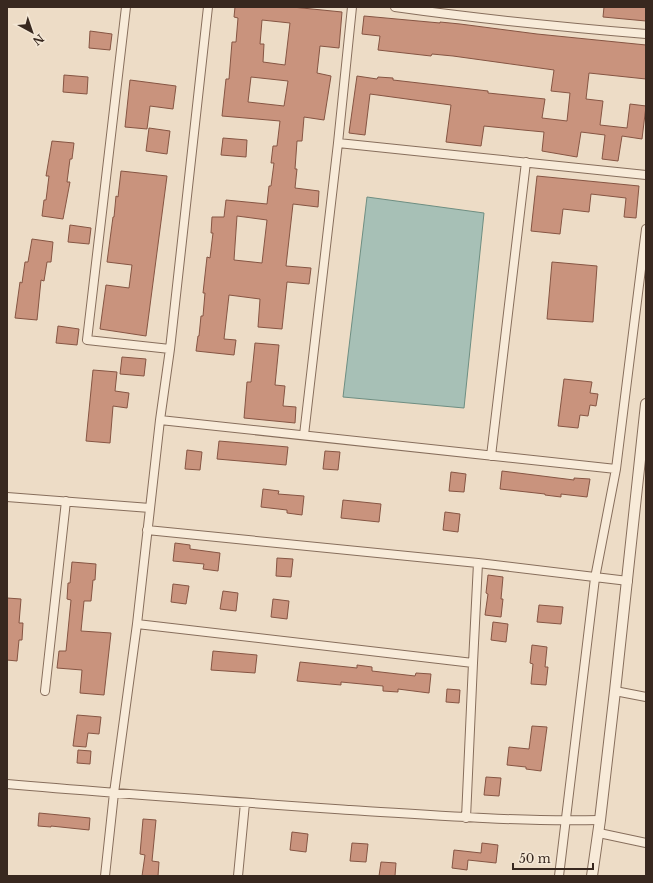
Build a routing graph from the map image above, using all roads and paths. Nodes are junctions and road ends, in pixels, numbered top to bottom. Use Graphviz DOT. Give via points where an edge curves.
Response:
graph roads {
  1 [pos="126,7"];
  2 [pos="208,7"];
  3 [pos="352,7"];
  4 [pos="395,7"];
  5 [pos="646,34"];
  6 [pos="338,143"];
  7 [pos="526,162"];
  8 [pos="646,175"];
  9 [pos="646,229"];
  10 [pos="170,349"];
  11 [pos="646,404"];
  12 [pos="160,420"];
  13 [pos="304,435"];
  14 [pos="491,456"];
  15 [pos="616,469"];
  16 [pos="642,472"];
  17 [pos="7,497"];
  18 [pos="66,501"];
  19 [pos="150,508"];
  20 [pos="147,530"];
  21 [pos="478,563"];
  22 [pos="595,578"];
  23 [pos="628,581"];
  24 [pos="137,624"];
  25 [pos="473,663"];
  26 [pos="45,691"];
  27 [pos="615,692"];
  28 [pos="646,697"];
  29 [pos="7,784"];
  30 [pos="114,794"];
  31 [pos="245,803"];
  32 [pos="466,818"];
  33 [pos="600,820"];
  34 [pos="565,821"];
  35 [pos="598,833"];
  36 [pos="646,843"];
  37 [pos="105,876"];
  38 [pos="238,876"];
  39 [pos="559,876"];
  40 [pos="592,876"];
  1 -- 10 [label="street" via="87,340"];
  2 -- 10 [label="street"];
  3 -- 6 [label="street"];
  4 -- 5 [label="street" via="537,25"];
  6 -- 7 [label="street"];
  6 -- 13 [label="street"];
  7 -- 8 [label="street"];
  7 -- 14 [label="street"];
  9 -- 15 [label="street"];
  10 -- 12 [label="street"];
  11 -- 16 [label="street"];
  12 -- 13 [label="street"];
  12 -- 19 [label="street"];
  13 -- 14 [label="street"];
  14 -- 15 [label="street"];
  15 -- 22 [label="street"];
  16 -- 23 [label="street"];
  17 -- 18 [label="street"];
  18 -- 19 [label="street"];
  18 -- 26 [label="street"];
  19 -- 20 [label="street"];
  20 -- 21 [label="street"];
  20 -- 24 [label="street"];
  21 -- 22 [label="street"];
  21 -- 25 [label="street"];
  22 -- 23 [label="street"];
  22 -- 34 [label="street"];
  23 -- 27 [label="street"];
  24 -- 25 [label="street"];
  24 -- 30 [label="street"];
  25 -- 32 [label="street"];
  27 -- 28 [label="street"];
  27 -- 33 [label="street"];
  29 -- 30 [label="street"];
  30 -- 31 [label="street"];
  30 -- 37 [label="street"];
  31 -- 32 [label="street"];
  31 -- 38 [label="street"];
  32 -- 34 [label="street"];
  33 -- 34 [label="street"];
  33 -- 35 [label="street"];
  34 -- 39 [label="street"];
  35 -- 36 [label="street"];
  35 -- 40 [label="street"];
}
